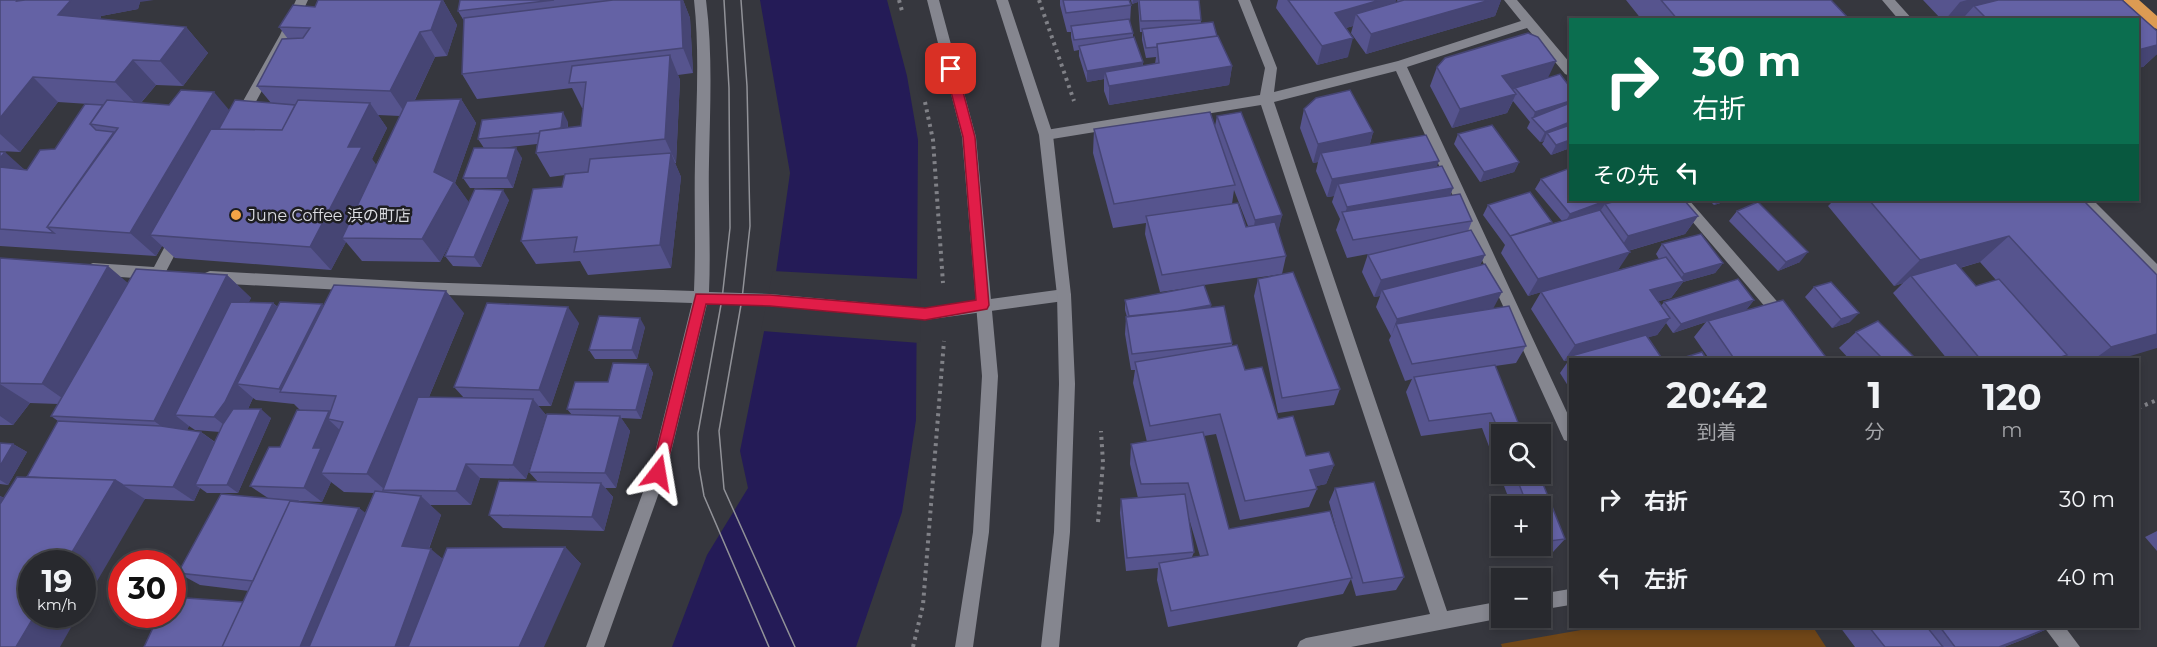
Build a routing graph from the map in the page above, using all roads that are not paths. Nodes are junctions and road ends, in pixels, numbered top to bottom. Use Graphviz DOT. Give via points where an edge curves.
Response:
graph roads {
  1 [pos="302,0"];
  2 [pos="700,0"];
  3 [pos="933,0"];
  4 [pos="1002,0"];
  5 [pos="1244,0"];
  6 [pos="1510,0"];
  7 [pos="1888,0"];
  8 [pos="2130,0"];
  9 [pos="1905,18"];
  10 [pos="1529,23"];
  11 [pos="2157,24"];
  12 [pos="1400,65"];
  13 [pos="1569,70"];
  14 [pos="1266,99"];
  15 [pos="1047,135"];
  16 [pos="231,136"];
  17 [pos="1682,201"];
  18 [pos="2086,201"];
  19 [pos="187,217"];
  20 [pos="78,268"];
  21 [pos="2157,273"];
  22 [pos="163,274"];
  23 [pos="192,276"];
  24 [pos="1064,295"];
  25 [pos="701,298"];
  26 [pos="143,300"];
  27 [pos="983,305"];
  28 [pos="1797,333"];
  29 [pos="1569,433"];
  30 [pos="1569,597"];
  31 [pos="1551,601"];
  32 [pos="1491,611"];
  33 [pos="1441,620"];
  34 [pos="2054,628"];
  35 [pos="1360,642"];
  36 [pos="595,647"];
  37 [pos="964,647"];
  38 [pos="1050,647"];
  39 [pos="1306,647"];
  40 [pos="2071,647"];
  1 -- 16 [label="street"];
  2 -- 25 [label="street" via="704,35"];
  3 -- 27 [label="street" via="969,137"];
  4 -- 15 [label="street"];
  5 -- 14 [label="street" via="1271,68"];
  6 -- 10 [label="street"];
  7 -- 9 [label="street"];
  8 -- 11 [label="highway"];
  10 -- 12 [label="street"];
  10 -- 13 [label="street"];
  12 -- 14 [label="street"];
  12 -- 29 [label="street"];
  14 -- 15 [label="street"];
  14 -- 33 [label="street"];
  15 -- 24 [label="street"];
  17 -- 28 [label="street"];
  18 -- 21 [label="street"];
  19 -- 22 [label="street"];
  20 -- 22 [label="street"];
  22 -- 26 [label="street"];
  23 -- 25 [label="street"];
  24 -- 27 [label="street"];
  24 -- 38 [label="street" via="1067,384 1062,532"];
  25 -- 27 [label="street" via="925,314"];
  25 -- 36 [label="street" via="658,473"];
  27 -- 37 [label="street" via="990,376 981,532"];
  30 -- 31 [label="street"];
  32 -- 33 [label="street"];
  33 -- 35 [label="street"];
  34 -- 40 [label="street"];
  35 -- 39 [label="street"];
}
